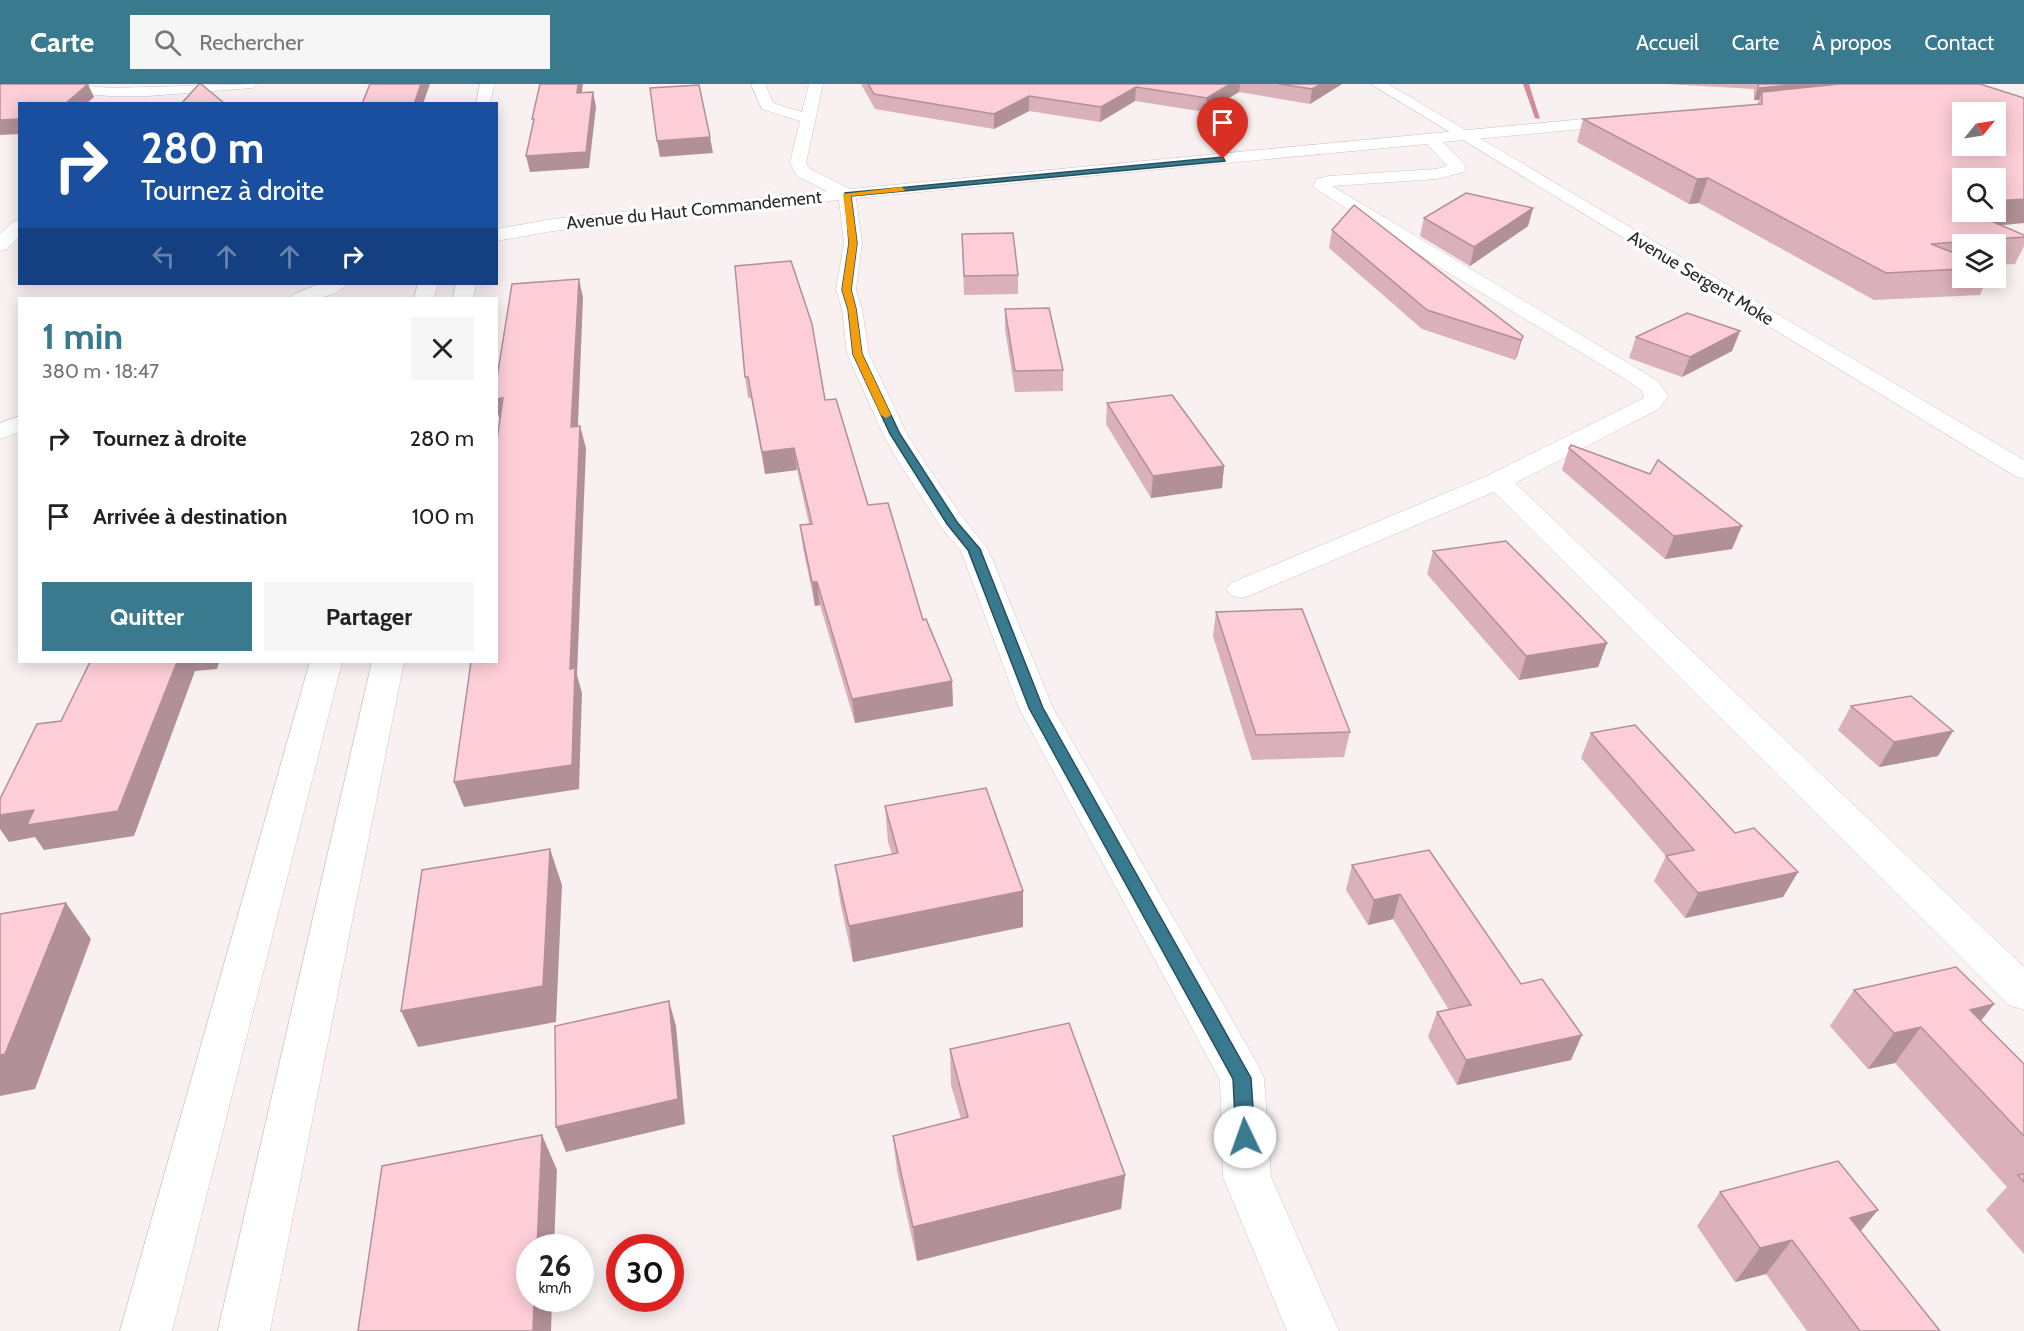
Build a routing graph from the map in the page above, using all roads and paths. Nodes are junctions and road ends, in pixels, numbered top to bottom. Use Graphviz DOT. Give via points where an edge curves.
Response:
graph roads {
  1 [pos="18,84"];
  2 [pos="252,84"];
  3 [pos="487,84"];
  4 [pos="758,84"];
  5 [pos="816,84"];
  6 [pos="1378,84"];
  7 [pos="152,88"];
  8 [pos="139,102"];
  9 [pos="483,102"];
  10 [pos="809,119"];
  11 [pos="1641,119"];
  12 [pos="1466,137"];
  13 [pos="1432,140"];
  14 [pos="847,194"];
  15 [pos="18,227"];
  16 [pos="498,235"];
  17 [pos="0,245"];
  18 [pos="334,285"];
  19 [pos="304,297"];
  20 [pos="18,424"];
  21 [pos="0,432"];
  22 [pos="2024,471"];
  23 [pos="1498,481"];
  24 [pos="1241,589"];
  25 [pos="326,663"];
  26 [pos="388,663"];
  27 [pos="2024,993"];
  28 [pos="146,1331"];
  29 [pos="244,1331"];
  30 [pos="1313,1331"];
  1 -- 7 [label="street" via="88,92"];
  2 -- 7 [label="street"];
  3 -- 9 [label="street"];
  4 -- 10 [label="street" via="767,106"];
  5 -- 10 [label="street"];
  6 -- 12 [label="street, Avenue Sergent Moke"];
  7 -- 8 [label="street"];
  10 -- 14 [label="street" via="798,163 803,172"];
  11 -- 12 [label="street, Avenue du Haut Commandement"];
  12 -- 13 [label="street, Avenue du Haut Commandement"];
  12 -- 22 [label="street, Avenue Sergent Moke"];
  13 -- 14 [label="street, Avenue du Haut Commandement"];
  13 -- 23 [label="street" via="1458,168 1437,174 1329,182 1322,183 1322,187 1633,374 1650,386 1656,396 1651,404"];
  14 -- 16 [label="street, Avenue du Haut Commandement" via="553,225"];
  14 -- 30 [label="street" via="853,243 846,290 858,354 905,452 952,524 974,549 1036,708 1242,1078 1247,1177"];
  15 -- 17 [label="street"];
  18 -- 19 [label="street"];
  20 -- 21 [label="street"];
  23 -- 24 [label="street"];
  23 -- 27 [label="street"];
  25 -- 28 [label="street"];
  26 -- 29 [label="street"];
}
